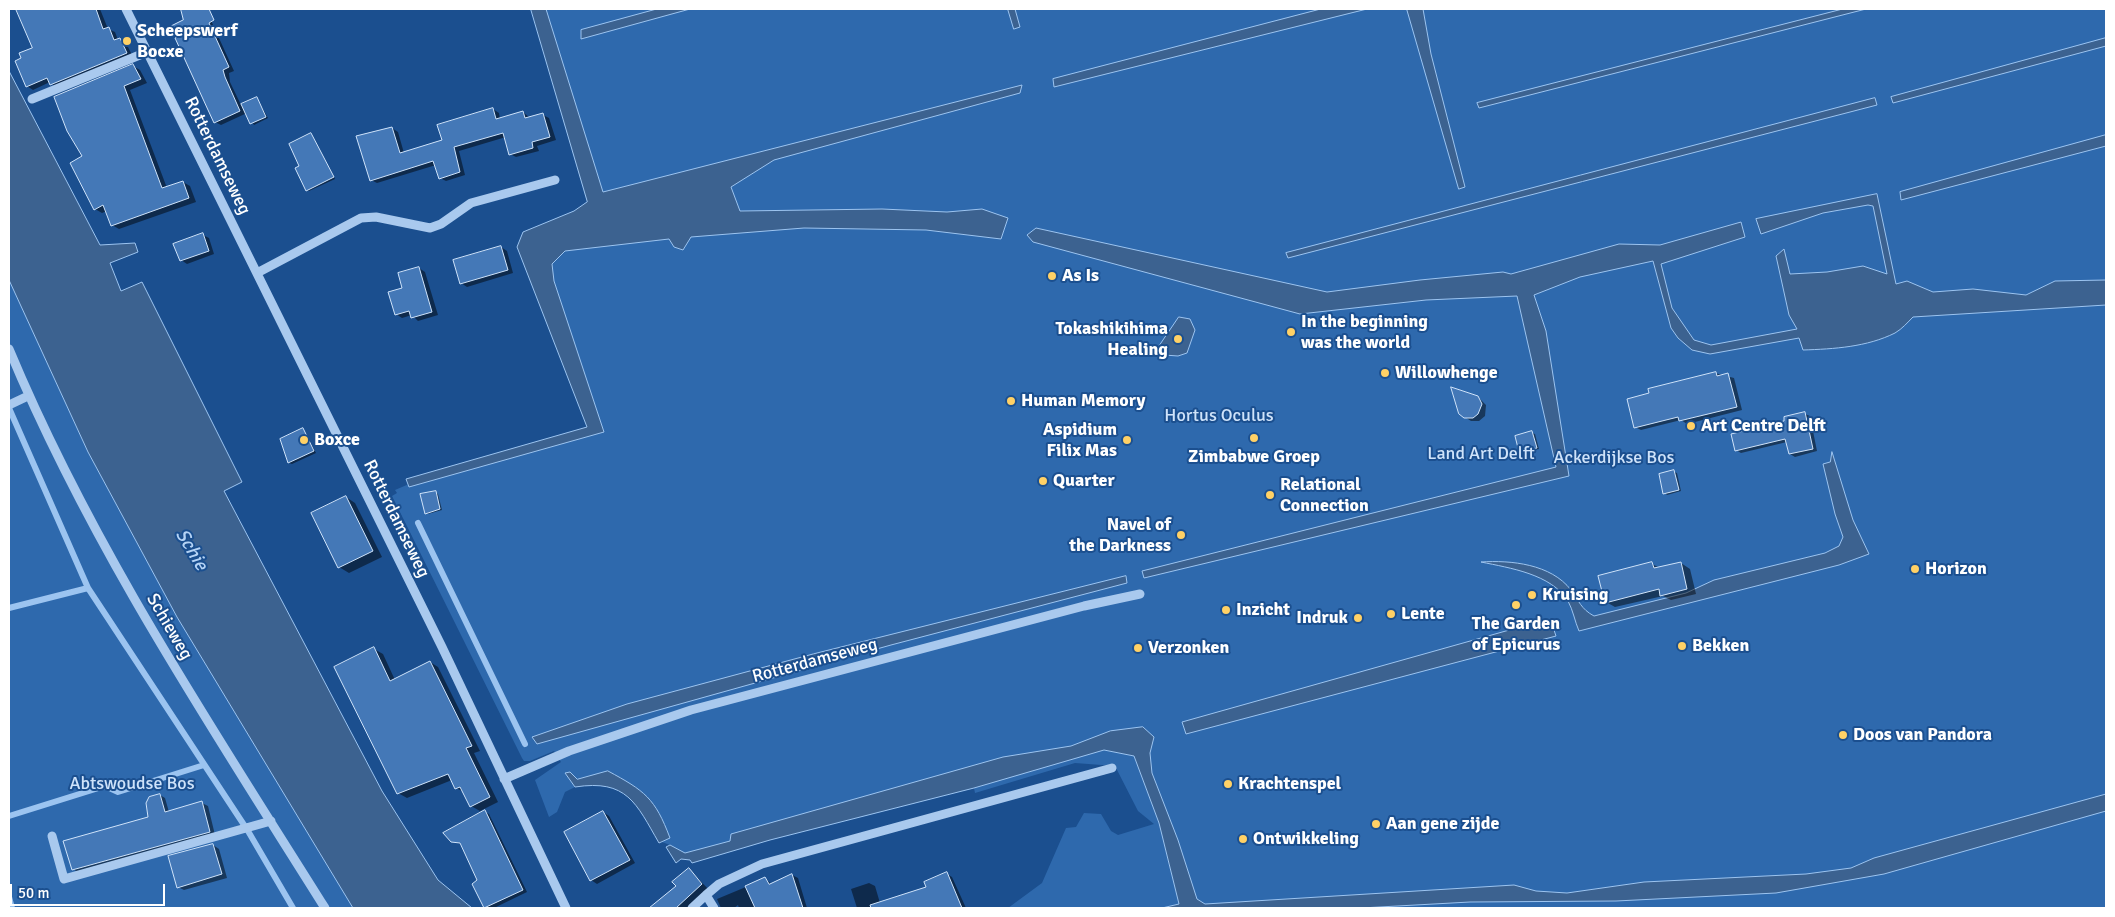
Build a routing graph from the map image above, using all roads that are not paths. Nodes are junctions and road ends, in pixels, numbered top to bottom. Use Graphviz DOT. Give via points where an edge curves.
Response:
graph roads {
  1 [pos="126,9"];
  2 [pos="147,52"];
  3 [pos="32,100"];
  4 [pos="555,180"];
  5 [pos="257,273"];
  6 [pos="9,349"];
  7 [pos="28,396"];
  8 [pos="9,406"];
  9 [pos="1140,594"];
  10 [pos="1112,768"];
  11 [pos="504,779"];
  12 [pos="271,821"];
  13 [pos="52,836"];
  14 [pos="706,895"];
  15 [pos="325,908"];
  16 [pos="566,908"];
  17 [pos="692,908"];
  18 [pos="714,908"];
  1 -- 2 [label="street, Rotterdamseweg"];
  2 -- 3 [label="street"];
  2 -- 5 [label="street, Rotterdamseweg"];
  4 -- 5 [label="street" via="471,203 430,228 376,217 361,218"];
  5 -- 11 [label="street, Rotterdamseweg"];
  6 -- 7 [label="street, Schieweg"];
  7 -- 8 [label="street"];
  7 -- 12 [label="street, Schieweg" via="93,528 158,642"];
  9 -- 11 [label="street, Rotterdamseweg" via="691,710 578,748"];
  10 -- 14 [label="street" via="762,864 719,884"];
  11 -- 16 [label="street, Rotterdamseweg"];
  12 -- 13 [label="street" via="64,879"];
  12 -- 15 [label="street, Schieweg"];
  14 -- 17 [label="street"];
  14 -- 18 [label="street"];
}
